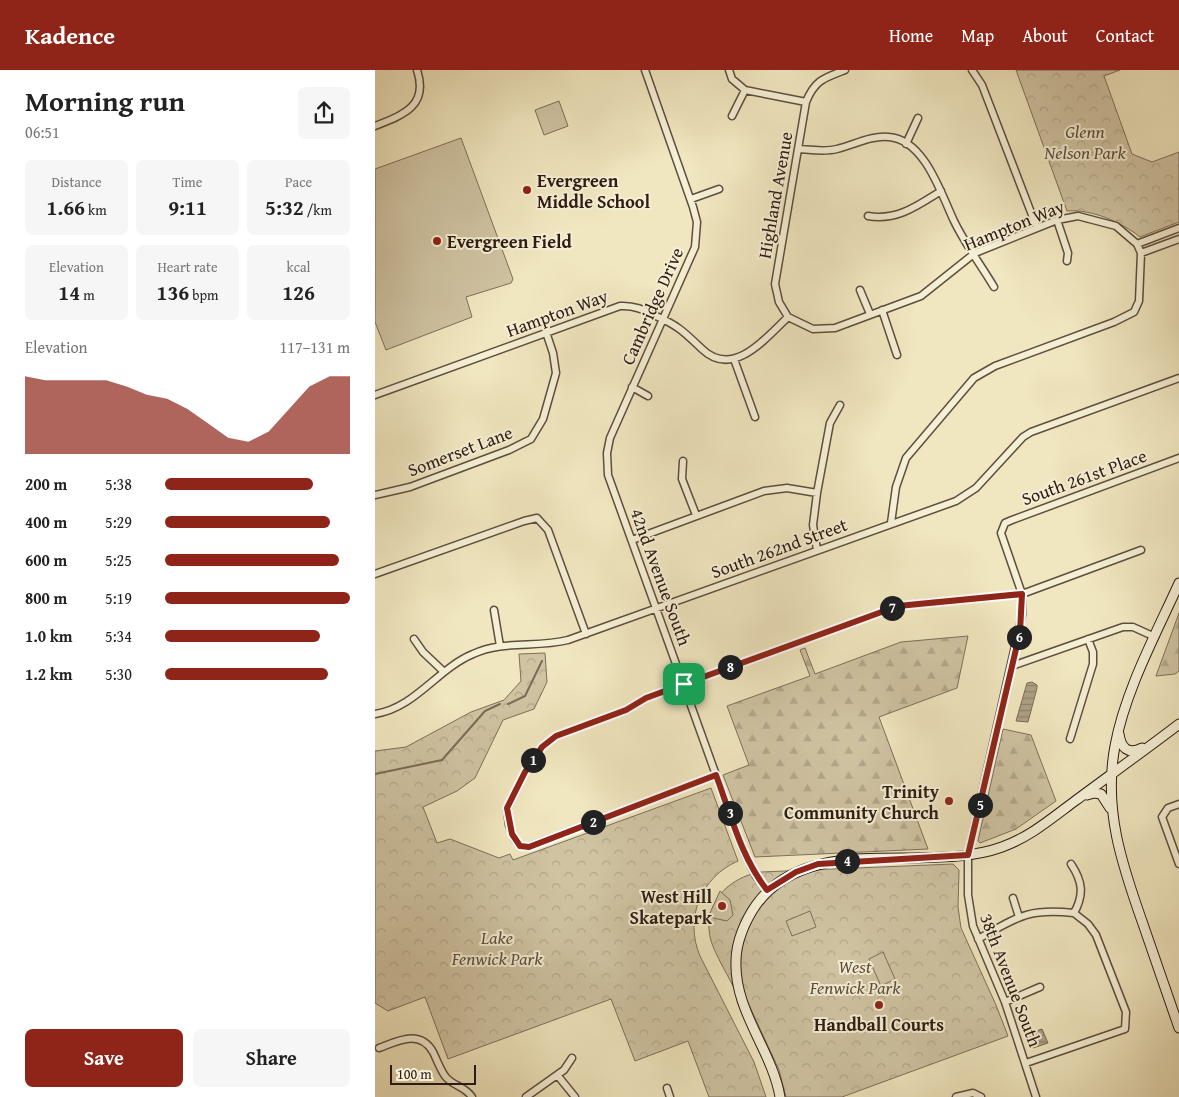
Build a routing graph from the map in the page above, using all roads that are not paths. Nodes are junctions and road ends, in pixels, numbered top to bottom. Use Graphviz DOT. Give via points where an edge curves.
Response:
graph roads {
  1 [pos="417,70"];
  2 [pos="645,70"];
  3 [pos="729,70"];
  4 [pos="845,70"];
  5 [pos="972,70"];
  6 [pos="745,90"];
  7 [pos="806,102"];
  8 [pos="732,116"];
  9 [pos="918,118"];
  10 [pos="375,126"];
  11 [pos="906,144"];
  12 [pos="799,149"];
  13 [pos="719,189"];
  14 [pos="941,191"];
  15 [pos="691,199"];
  16 [pos="868,216"];
  17 [pos="1057,220"];
  18 [pos="1037,228"];
  19 [pos="1179,228"];
  20 [pos="1179,239"];
  21 [pos="1137,244"];
  22 [pos="1141,252"];
  23 [pos="975,253"];
  24 [pos="1067,260"];
  25 [pos="993,287"];
  26 [pos="860,290"];
  27 [pos="882,310"];
  28 [pos="870,314"];
  29 [pos="788,317"];
  30 [pos="664,319"];
  31 [pos="546,332"];
  32 [pos="897,355"];
  33 [pos="733,359"];
  34 [pos="1179,378"];
  35 [pos="632,387"];
  36 [pos="375,395"];
  37 [pos="648,396"];
  38 [pos="841,405"];
  39 [pos="755,417"];
  40 [pos="610,438"];
  41 [pos="1179,458"];
  42 [pos="683,461"];
  43 [pos="817,493"];
  44 [pos="375,495"];
  45 [pos="696,515"];
  46 [pos="891,523"];
  47 [pos="1003,528"];
  48 [pos="632,540"];
  49 [pos="817,550"];
  50 [pos="1141,550"];
  51 [pos="375,574"];
  52 [pos="1179,583"];
  53 [pos="1022,594"];
  54 [pos="657,609"];
  55 [pos="494,610"];
  56 [pos="586,634"];
  57 [pos="1155,637"];
  58 [pos="1088,639"];
  59 [pos="414,640"];
  60 [pos="500,646"];
  61 [pos="1012,666"];
  62 [pos="443,671"];
  63 [pos="684,684"];
  64 [pos="375,714"];
  65 [pos="1179,724"];
  66 [pos="1118,732"];
  67 [pos="1159,738"];
  68 [pos="1070,739"];
  69 [pos="716,775"];
  70 [pos="1111,775"];
  71 [pos="1077,799"];
  72 [pos="1179,804"];
  73 [pos="1112,816"];
  74 [pos="968,855"];
  75 [pos="1071,864"];
  76 [pos="1179,864"];
  77 [pos="767,890"];
  78 [pos="1013,898"];
  79 [pos="1074,913"];
  80 [pos="1019,917"];
  81 [pos="978,939"];
  82 [pos="1040,987"];
  83 [pos="1005,1002"];
  84 [pos="1179,1028"];
  85 [pos="379,1048"];
  86 [pos="572,1058"];
  87 [pos="1026,1063"];
  88 [pos="558,1076"];
  89 [pos="667,1088"];
  90 [pos="980,1096"];
  91 [pos="472,1097"];
  92 [pos="526,1097"];
  93 [pos="575,1097"];
  94 [pos="671,1097"];
  95 [pos="780,1097"];
  96 [pos="956,1097"];
  97 [pos="1036,1097"];
  1 -- 10 [label="street" via="417,100 408,112"];
  2 -- 15 [label="street, Cambridge Drive"];
  3 -- 6 [label="street"];
  4 -- 7 [label="street, Highland Avenue" via="814,85"];
  5 -- 18 [label="street" via="982,85"];
  6 -- 7 [label="street"];
  6 -- 8 [label="street"];
  7 -- 12 [label="street, Highland Avenue"];
  9 -- 11 [label="street"];
  11 -- 12 [label="street" via="890,136 827,151"];
  11 -- 14 [label="street" via="925,160"];
  12 -- 29 [label="street, Highland Avenue" via="775,284 779,302"];
  13 -- 15 [label="street"];
  14 -- 16 [label="street" via="899,215"];
  14 -- 23 [label="street" via="954,221"];
  15 -- 30 [label="street, Cambridge Drive" via="697,230 695,247"];
  17 -- 18 [label="street, Hampton Way"];
  17 -- 21 [label="street, Hampton Way" via="1078,216 1108,222"];
  17 -- 24 [label="street" via="1068,253"];
  18 -- 23 [label="street, Hampton Way"];
  19 -- 21 [label="street"];
  20 -- 22 [label="street"];
  21 -- 22 [label="street, Hampton Way"];
  22 -- 46 [label="street" via="1137,307 1130,316 995,366 974,378 906,458 896,487"];
  23 -- 25 [label="street"];
  23 -- 27 [label="street, Hampton Way" via="921,296"];
  26 -- 28 [label="street"];
  27 -- 28 [label="street, Hampton Way"];
  27 -- 32 [label="street"];
  28 -- 29 [label="street, Hampton Way" via="822,330 804,327"];
  29 -- 33 [label="street" via="751,351"];
  30 -- 31 [label="street, Hampton Way" via="635,307 620,306"];
  30 -- 33 [label="street, Hampton Way" via="690,335 712,356 719,360"];
  30 -- 35 [label="street, Cambridge Drive"];
  31 -- 36 [label="street, Hampton Way"];
  31 -- 44 [label="street, Somerset Lane" via="556,373 543,419 531,439 409,487"];
  33 -- 39 [label="street"];
  34 -- 46 [label="street, South 262nd Street" via="1031,432 967,495 956,502"];
  35 -- 37 [label="street, Cambridge Drive"];
  35 -- 40 [label="street, Cambridge Drive"];
  38 -- 43 [label="street" via="830,423"];
  40 -- 48 [label="street, 42nd Avenue South" via="608,475"];
  41 -- 47 [label="street, South 261st Place" via="1012,520"];
  42 -- 45 [label="street" via="682,479"];
  43 -- 45 [label="street" via="787,488 764,491"];
  43 -- 49 [label="street" via="813,525"];
  45 -- 48 [label="street"];
  46 -- 49 [label="street, South 262nd Street"];
  47 -- 53 [label="street, 38th Avenue South" via="1002,538"];
  48 -- 54 [label="street, 42nd Avenue South"];
  49 -- 54 [label="street, South 262nd Street"];
  50 -- 53 [label="street"];
  51 -- 56 [label="street" via="537,518 544,523 552,540"];
  52 -- 57 [label="main road"];
  53 -- 61 [label="street, 38th Avenue South" via="1023,615"];
  53 -- 63 [label="street" via="898,606"];
  54 -- 56 [label="street, South 262nd Street"];
  54 -- 63 [label="street, 42nd Avenue South"];
  55 -- 60 [label="street"];
  56 -- 60 [label="street, South 262nd Street" via="554,644"];
  57 -- 58 [label="street" via="1128,626"];
  57 -- 66 [label="main road"];
  58 -- 61 [label="street"];
  58 -- 68 [label="street" via="1093,664"];
  59 -- 62 [label="street"];
  60 -- 62 [label="street, South 262nd Street" via="474,653"];
  61 -- 74 [label="street, 38th Avenue South"];
  62 -- 64 [label="street, South 262nd Street" via="402,705"];
  63 -- 69 [label="street, 42nd Avenue South"];
  63 -- 69 [label="street" via="549,740 509,800 507,812 512,834 520,846 529,847"];
  65 -- 67 [label="main road"];
  66 -- 67 [label="main road" via="1122,746 1131,751"];
  66 -- 70 [label="main road"];
  67 -- 70 [label="main road"];
  69 -- 77 [label="street, 42nd Avenue South" via="743,850"];
  70 -- 71 [label="main road"];
  70 -- 73 [label="main road"];
  71 -- 73 [label="main road" via="1094,792 1101,794"];
  71 -- 74 [label="main road" via="1019,840"];
  72 -- 76 [label="street" via="1163,813 1163,822"];
  73 -- 84 [label="main road" via="1121,864"];
  74 -- 77 [label="main road" via="818,864 796,872"];
  74 -- 81 [label="street, 38th Avenue South" via="970,915"];
  75 -- 79 [label="street" via="1083,890"];
  77 -- 95 [label="main road" via="750,912 739,939 736,977 742,1003"];
  78 -- 80 [label="street"];
  79 -- 80 [label="street" via="1040,911"];
  79 -- 87 [label="street" via="1088,924 1096,936 1126,1012 1125,1029"];
  80 -- 81 [label="street"];
  81 -- 83 [label="street, 38th Avenue South"];
  82 -- 83 [label="street"];
  83 -- 87 [label="street, 38th Avenue South"];
  85 -- 91 [label="street" via="404,1039 420,1039 429,1045 444,1076"];
  86 -- 88 [label="street"];
  87 -- 97 [label="street, 38th Avenue South"];
  88 -- 92 [label="street"];
  88 -- 93 [label="street"];
  89 -- 94 [label="street"];
  90 -- 96 [label="street" via="965,1094"];
}
